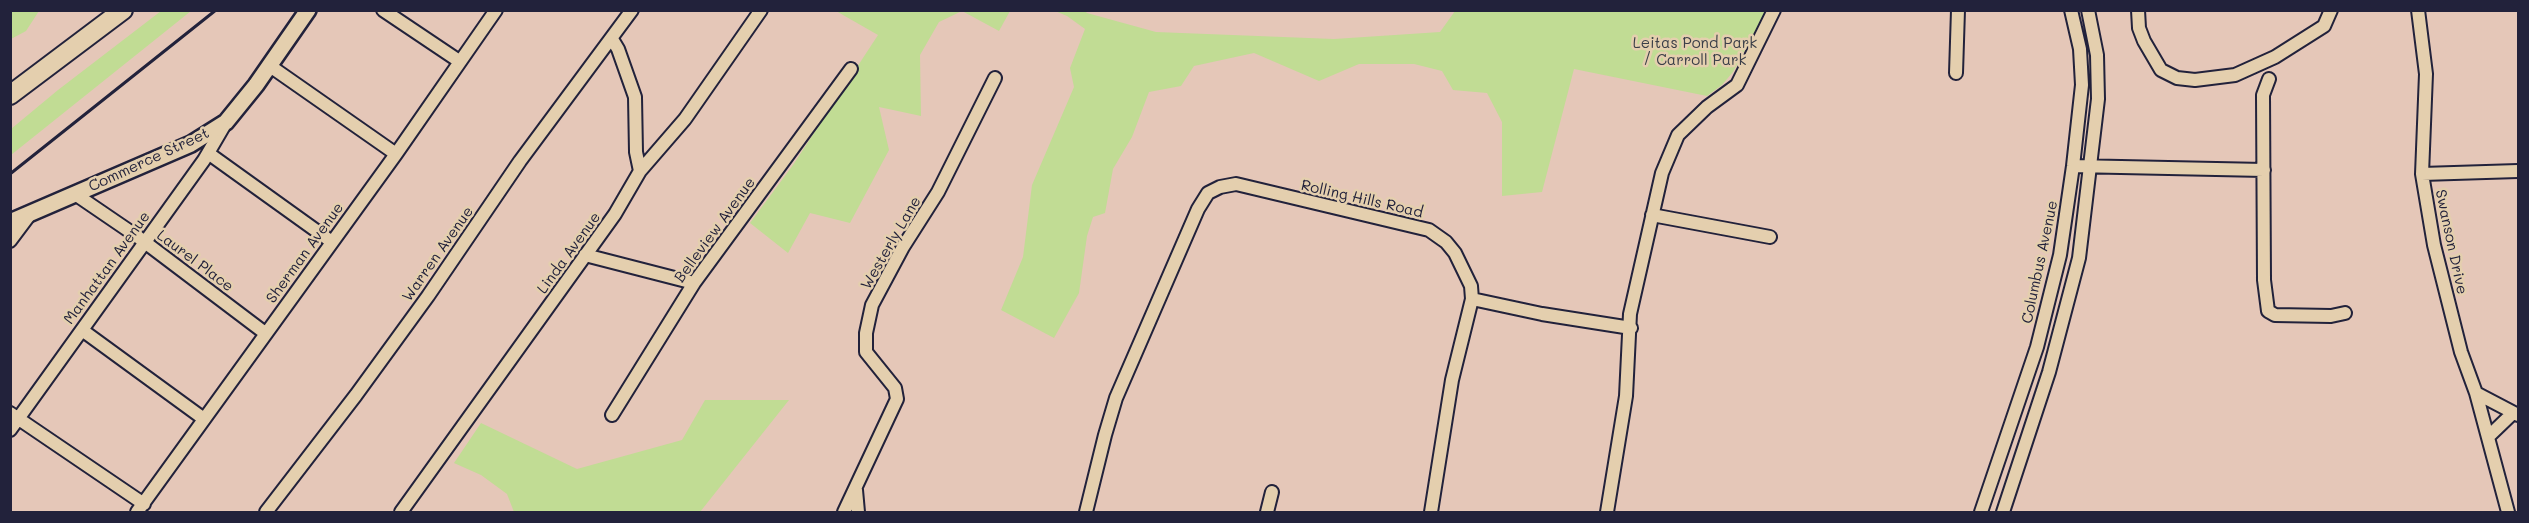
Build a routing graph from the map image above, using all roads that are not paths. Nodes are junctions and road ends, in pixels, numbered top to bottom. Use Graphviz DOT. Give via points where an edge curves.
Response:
graph roads {
  1 [pos="105,10"];
  2 [pos="123,10"];
  3 [pos="308,10"];
  4 [pos="382,10"];
  5 [pos="496,10"];
  6 [pos="632,10"];
  7 [pos="761,10"];
  8 [pos="1774,10"];
  9 [pos="1958,10"];
  10 [pos="2071,10"];
  11 [pos="2088,10"];
  12 [pos="2138,10"];
  13 [pos="2331,10"];
  14 [pos="2418,10"];
  15 [pos="612,39"];
  16 [pos="459,61"];
  17 [pos="270,66"];
  18 [pos="851,69"];
  19 [pos="1956,73"];
  20 [pos="995,78"];
  21 [pos="2269,79"];
  22 [pos="10,82"];
  23 [pos="10,96"];
  24 [pos="226,122"];
  25 [pos="208,153"];
  26 [pos="396,154"];
  27 [pos="2073,166"];
  28 [pos="2091,168"];
  29 [pos="2264,170"];
  30 [pos="640,171"];
  31 [pos="2518,171"];
  32 [pos="2422,174"];
  33 [pos="75,194"];
  34 [pos="31,213"];
  35 [pos="1652,215"];
  36 [pos="10,222"];
  37 [pos="1770,237"];
  38 [pos="10,242"];
  39 [pos="144,242"];
  40 [pos="332,242"];
  41 [pos="585,255"];
  42 [pos="694,283"];
  43 [pos="1472,299"];
  44 [pos="2345,313"];
  45 [pos="1630,328"];
  46 [pos="82,330"];
  47 [pos="265,333"];
  48 [pos="2476,393"];
  49 [pos="2516,414"];
  50 [pos="15,415"];
  51 [pos="612,415"];
  52 [pos="204,419"];
  53 [pos="10,430"];
  54 [pos="2488,436"];
  55 [pos="856,489"];
  56 [pos="1272,492"];
  57 [pos="141,508"];
  58 [pos="266,513"];
  59 [pos="401,513"];
  60 [pos="843,513"];
  61 [pos="858,513"];
  62 [pos="1086,513"];
  63 [pos="1267,513"];
  64 [pos="1431,513"];
  65 [pos="1607,513"];
  66 [pos="1981,513"];
  67 [pos="2003,513"];
  68 [pos="2508,513"];
  1 -- 22 [label="highway"];
  2 -- 23 [label="highway"];
  3 -- 17 [label="main road, Commerce Street"];
  4 -- 16 [label="street"];
  5 -- 16 [label="street, Sherman Avenue"];
  6 -- 15 [label="street, Warren Avenue"];
  7 -- 30 [label="street, Linda Avenue" via="685,119"];
  8 -- 35 [label="street" via="1737,85 1678,135 1662,173"];
  9 -- 19 [label="street"];
  10 -- 27 [label="street, Columbus Avenue" via="2082,69"];
  11 -- 28 [label="street" via="2098,82"];
  12 -- 13 [label="street" via="2139,28 2161,70 2177,78 2195,80 2235,75 2275,57 2324,26"];
  14 -- 32 [label="street, Swanson Drive" via="2426,74"];
  15 -- 30 [label="street" via="635,98"];
  15 -- 58 [label="street, Warren Avenue" via="520,161 356,395"];
  16 -- 26 [label="street, Sherman Avenue"];
  17 -- 24 [label="main road, Commerce Street"];
  17 -- 26 [label="street"];
  18 -- 42 [label="street, Belleview Avenue"];
  20 -- 55 [label="street, Westerly Lane" via="938,192 873,304 866,333 867,352 896,388 897,399"];
  21 -- 29 [label="street" via="2263,95"];
  24 -- 25 [label="street, Manhattan Avenue"];
  24 -- 33 [label="main road, Commerce Street" via="191,144"];
  25 -- 39 [label="street, Manhattan Avenue"];
  25 -- 40 [label="street"];
  26 -- 40 [label="street, Sherman Avenue"];
  27 -- 28 [label="street"];
  27 -- 66 [label="street, Columbus Avenue" via="2060,255 2037,347"];
  28 -- 29 [label="street"];
  28 -- 67 [label="street" via="2072,293"];
  29 -- 44 [label="street" via="2264,280 2268,311 2275,315"];
  30 -- 41 [label="street, Linda Avenue"];
  31 -- 32 [label="street"];
  32 -- 48 [label="street, Swanson Drive" via="2449,306"];
  33 -- 34 [label="main road, Commerce Street"];
  33 -- 39 [label="street, Laurel Place"];
  34 -- 36 [label="main road, Commerce Street"];
  34 -- 38 [label="street"];
  35 -- 37 [label="street"];
  35 -- 45 [label="street"];
  39 -- 46 [label="street, Manhattan Avenue"];
  39 -- 47 [label="street, Laurel Place"];
  40 -- 47 [label="street, Sherman Avenue"];
  41 -- 42 [label="street"];
  41 -- 59 [label="street, Linda Avenue"];
  42 -- 51 [label="street, Belleview Avenue"];
  43 -- 45 [label="street"];
  43 -- 62 [label="street, Rolling Hills Road" via="1471,286 1455,253 1429,230 1236,184 1208,193 1125,378 1105,435"];
  43 -- 64 [label="street" via="1452,381"];
  45 -- 65 [label="street" via="1626,396"];
  46 -- 50 [label="street, Manhattan Avenue"];
  46 -- 52 [label="street"];
  47 -- 52 [label="street, Sherman Avenue"];
  48 -- 49 [label="street"];
  48 -- 54 [label="street, Swanson Drive"];
  49 -- 54 [label="street"];
  50 -- 53 [label="street, Manhattan Avenue"];
  50 -- 57 [label="street"];
  52 -- 57 [label="street, Sherman Avenue"];
  54 -- 68 [label="street, Swanson Drive"];
  55 -- 60 [label="street, Westerly Lane"];
  55 -- 61 [label="street, Westerly Lane"];
  56 -- 63 [label="street"];
}
